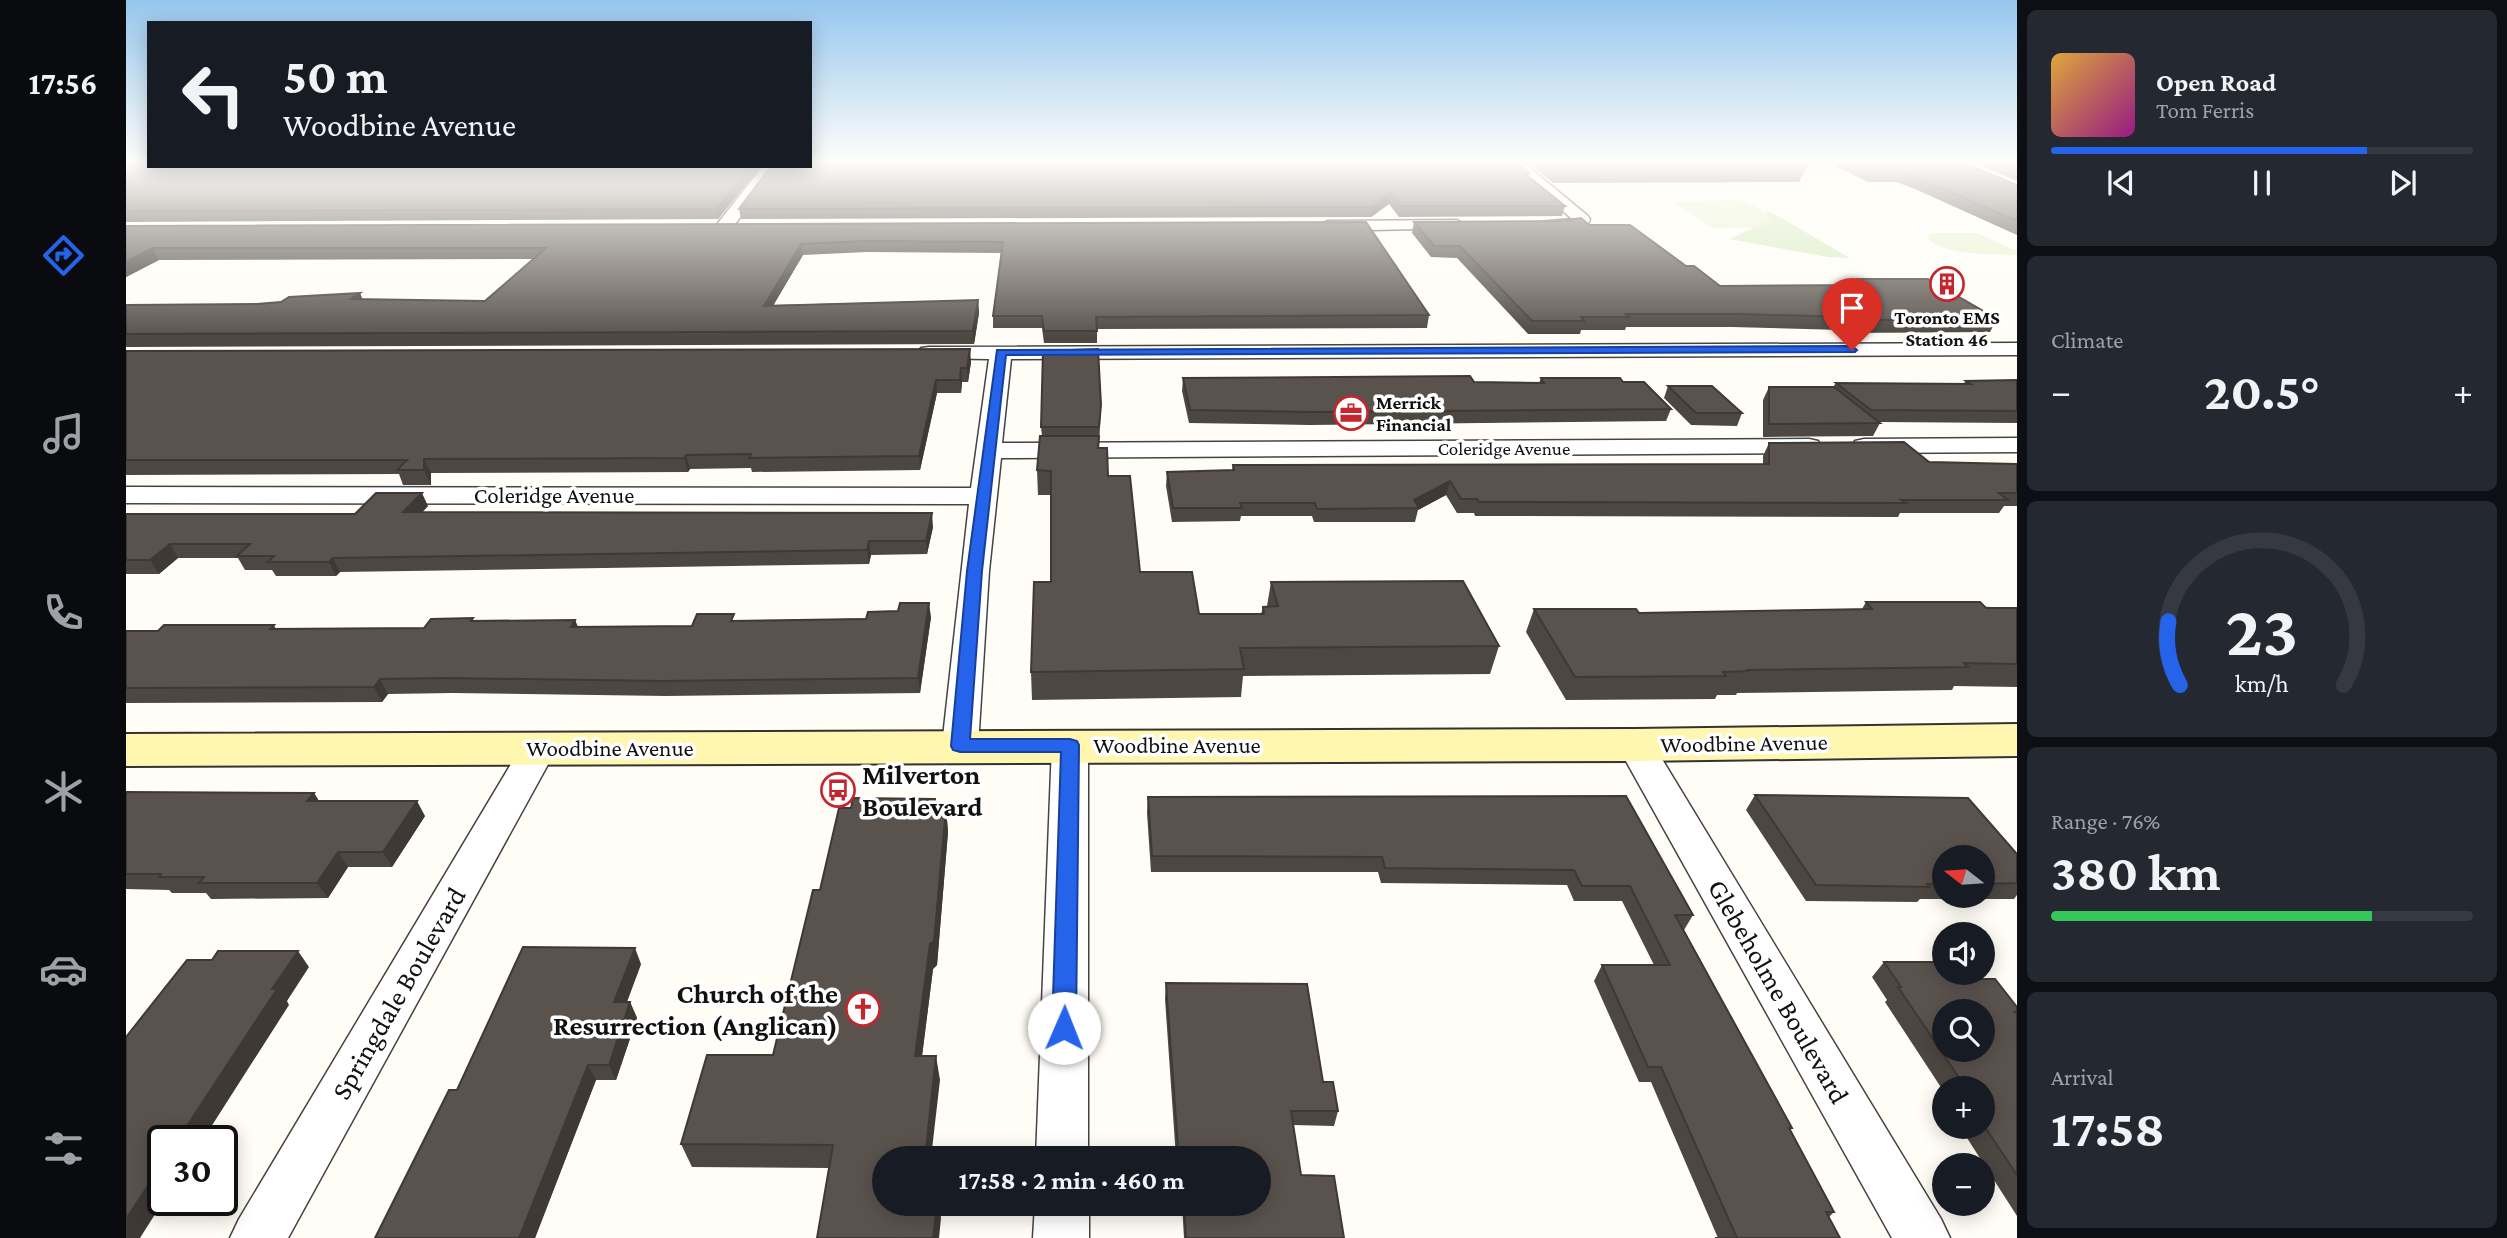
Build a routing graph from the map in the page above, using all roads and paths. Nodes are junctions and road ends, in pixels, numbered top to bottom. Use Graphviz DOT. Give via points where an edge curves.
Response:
graph roads {
  1 [pos="721,221"];
  2 [pos="1582,221"];
  3 [pos="1470,225"];
  4 [pos="1526,225"];
  5 [pos="1317,226"];
  6 [pos="744,227"];
  7 [pos="2017,349"];
  8 [pos="1001,352"];
  9 [pos="904,353"];
  10 [pos="2017,445"];
  11 [pos="990,451"];
  12 [pos="126,495"];
  13 [pos="983,495"];
  14 [pos="2017,740"];
  15 [pos="1070,745"];
  16 [pos="1635,745"];
  17 [pos="960,746"];
  18 [pos="539,748"];
  19 [pos="126,750"];
  20 [pos="1062,1146"];
  21 [pos="1062,1216"];
  22 [pos="258,1238"];
  23 [pos="1061,1238"];
  24 [pos="1922,1238"];
  1 -- 6 [label="street" via="715,227"];
  2 -- 4 [label="street"];
  3 -- 5 [label="street"];
  7 -- 8 [label="street"];
  8 -- 9 [label="street"];
  8 -- 11 [label="street"];
  10 -- 11 [label="street, Coleridge Avenue"];
  11 -- 13 [label="street"];
  12 -- 13 [label="street, Coleridge Avenue"];
  13 -- 17 [label="street"];
  14 -- 16 [label="main road, Woodbine Avenue"];
  15 -- 16 [label="main road, Woodbine Avenue"];
  15 -- 17 [label="main road, Woodbine Avenue"];
  15 -- 20 [label="street"];
  16 -- 24 [label="street, Glebeholme Boulevard"];
  17 -- 18 [label="main road, Woodbine Avenue"];
  18 -- 19 [label="main road, Woodbine Avenue"];
  18 -- 22 [label="street, Springdale Boulevard"];
  21 -- 23 [label="street"];
}
